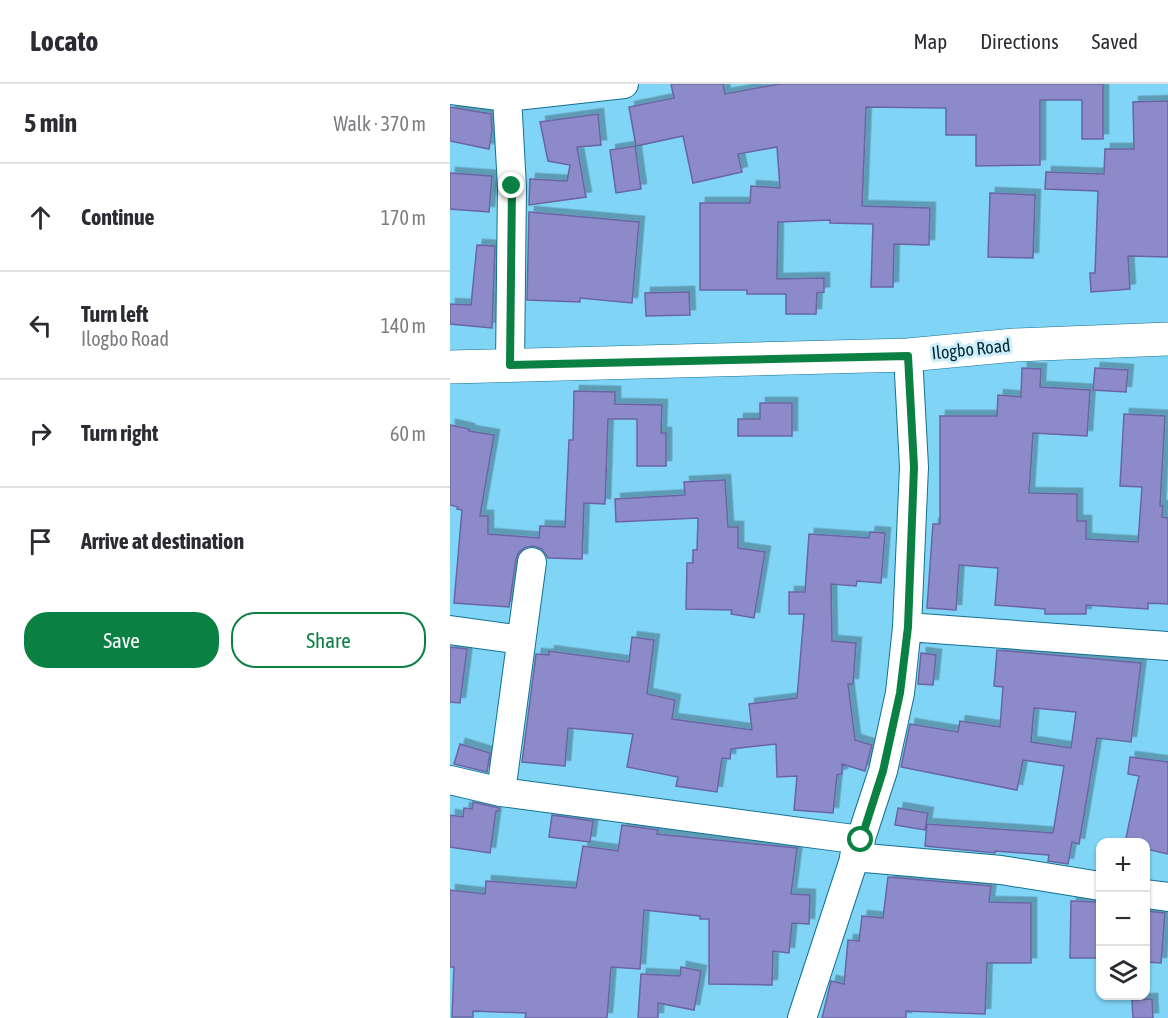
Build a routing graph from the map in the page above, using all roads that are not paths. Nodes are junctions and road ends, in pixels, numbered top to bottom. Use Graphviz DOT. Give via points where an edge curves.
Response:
graph roads {
  1 [pos="624,84"];
  2 [pos="450,90"];
  3 [pos="507,97"];
  4 [pos="1168,339"];
  5 [pos="908,356"];
  6 [pos="510,365"];
  7 [pos="450,367"];
  8 [pos="532,562"];
  9 [pos="908,627"];
  10 [pos="450,630"];
  11 [pos="521,640"];
  12 [pos="1168,646"];
  13 [pos="450,780"];
  14 [pos="501,792"];
  15 [pos="858,848"];
  16 [pos="1096,885"];
  17 [pos="1150,895"];
  18 [pos="1168,897"];
  19 [pos="802,1018"];
  1 -- 3 [label="street"];
  2 -- 3 [label="street"];
  3 -- 6 [label="street" via="512,186"];
  4 -- 5 [label="main road, Ilogbo Road" via="1015,345"];
  5 -- 6 [label="main road, Ilogbo Road"];
  5 -- 9 [label="street" via="914,467"];
  6 -- 7 [label="main road, Ilogbo Road"];
  8 -- 11 [label="street"];
  9 -- 12 [label="street"];
  9 -- 15 [label="street" via="886,759"];
  10 -- 11 [label="street"];
  11 -- 14 [label="street"];
  13 -- 14 [label="street"];
  14 -- 15 [label="street"];
  15 -- 16 [label="street"];
  15 -- 19 [label="street"];
  17 -- 18 [label="street"];
}
